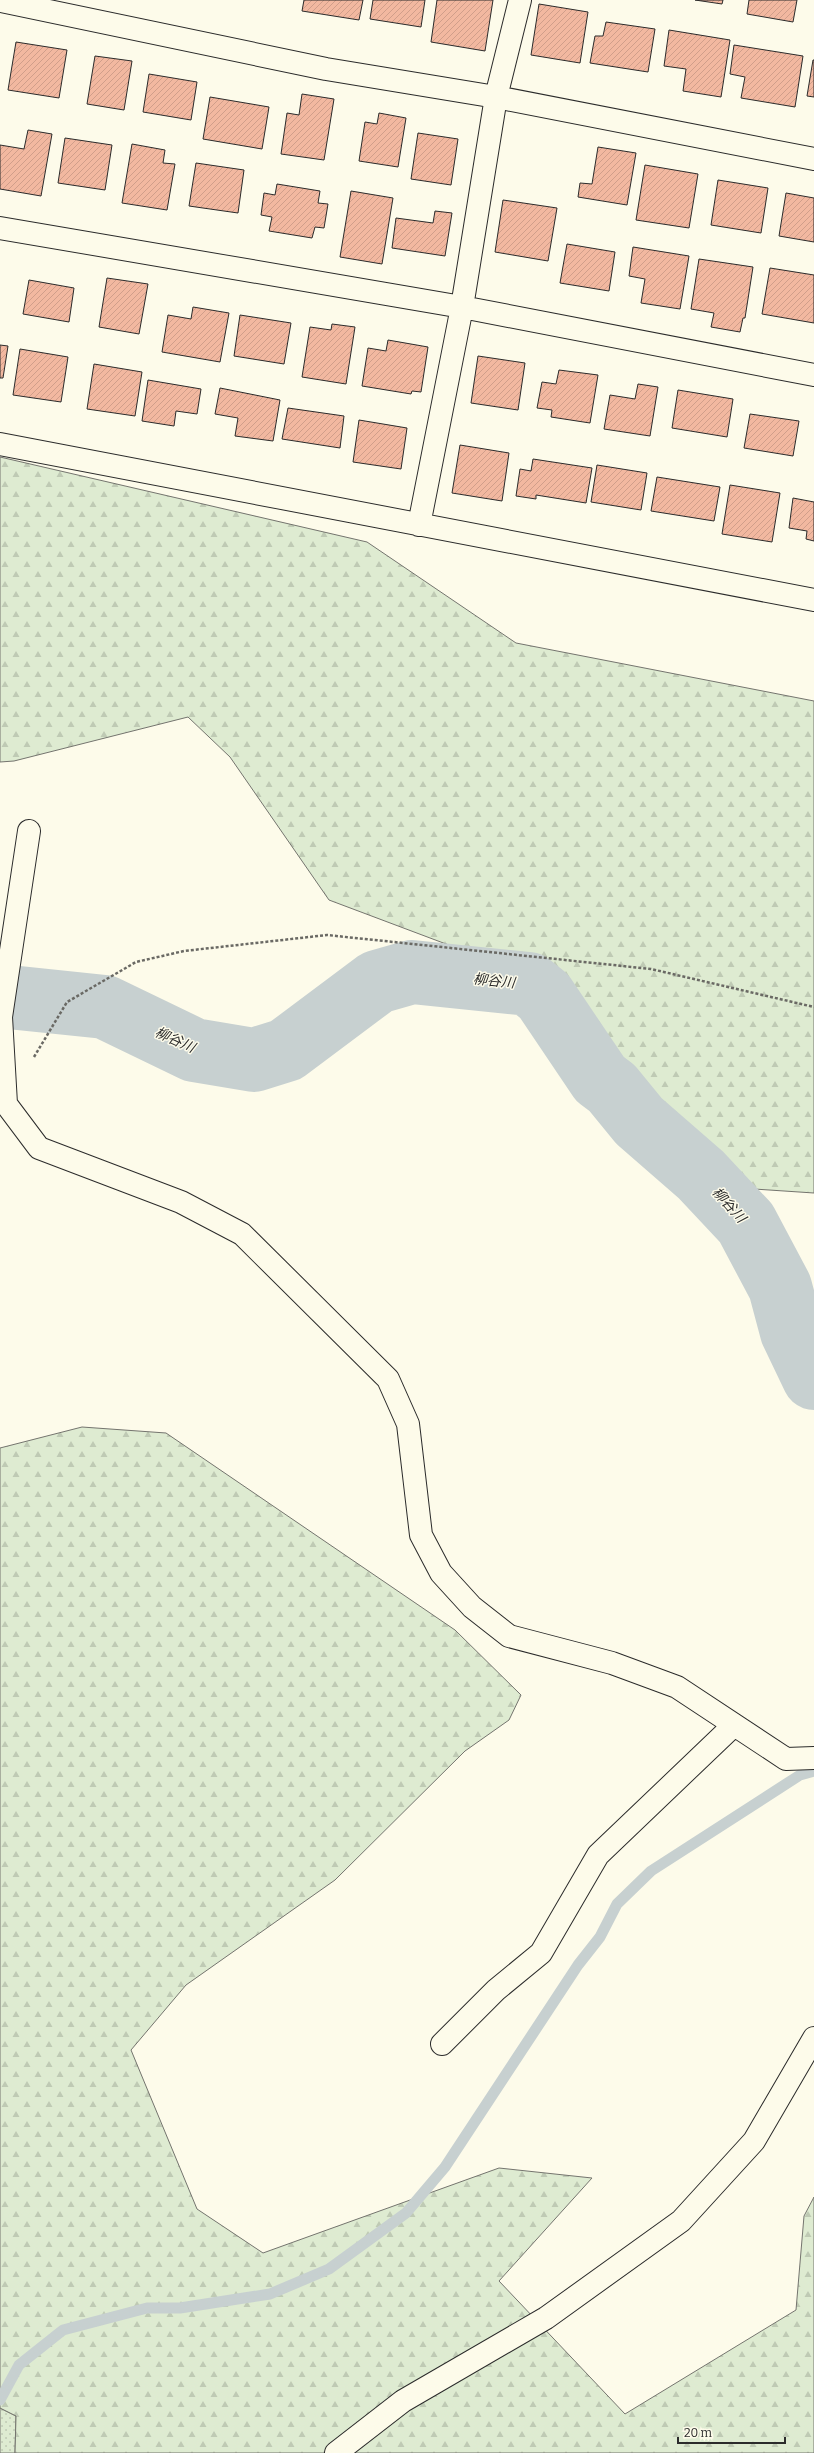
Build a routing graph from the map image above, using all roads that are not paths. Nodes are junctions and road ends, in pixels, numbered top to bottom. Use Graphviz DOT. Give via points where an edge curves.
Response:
graph roads {
  1 [pos="520,0"];
  2 [pos="0,2"];
  3 [pos="496,97"];
  4 [pos="814,159"];
  5 [pos="0,228"];
  6 [pos="462,307"];
  7 [pos="814,375"];
  8 [pos="0,444"];
  9 [pos="419,525"];
  10 [pos="814,600"];
  11 [pos="29,831"];
  12 [pos="734,1724"];
  13 [pos="814,1758"];
  14 [pos="814,2038"];
  15 [pos="442,2044"];
  16 [pos="336,2453"];
  1 -- 3 [label="street"];
  2 -- 3 [label="street" via="326,69"];
  3 -- 4 [label="street"];
  3 -- 6 [label="street"];
  5 -- 6 [label="street"];
  6 -- 7 [label="street"];
  6 -- 9 [label="street"];
  8 -- 9 [label="street"];
  9 -- 10 [label="street"];
  11 -- 12 [label="street" via="0,1017 6,1104 39,1148 181,1202 242,1234 388,1379 408,1424 421,1535 440,1573 472,1607 509,1636 612,1663 677,1687"];
  12 -- 13 [label="street" via="786,1759"];
  12 -- 15 [label="street" via="598,1855 541,1953 496,1990"];
  14 -- 16 [label="street" via="754,2141 681,2221 546,2318 403,2401"];
}
